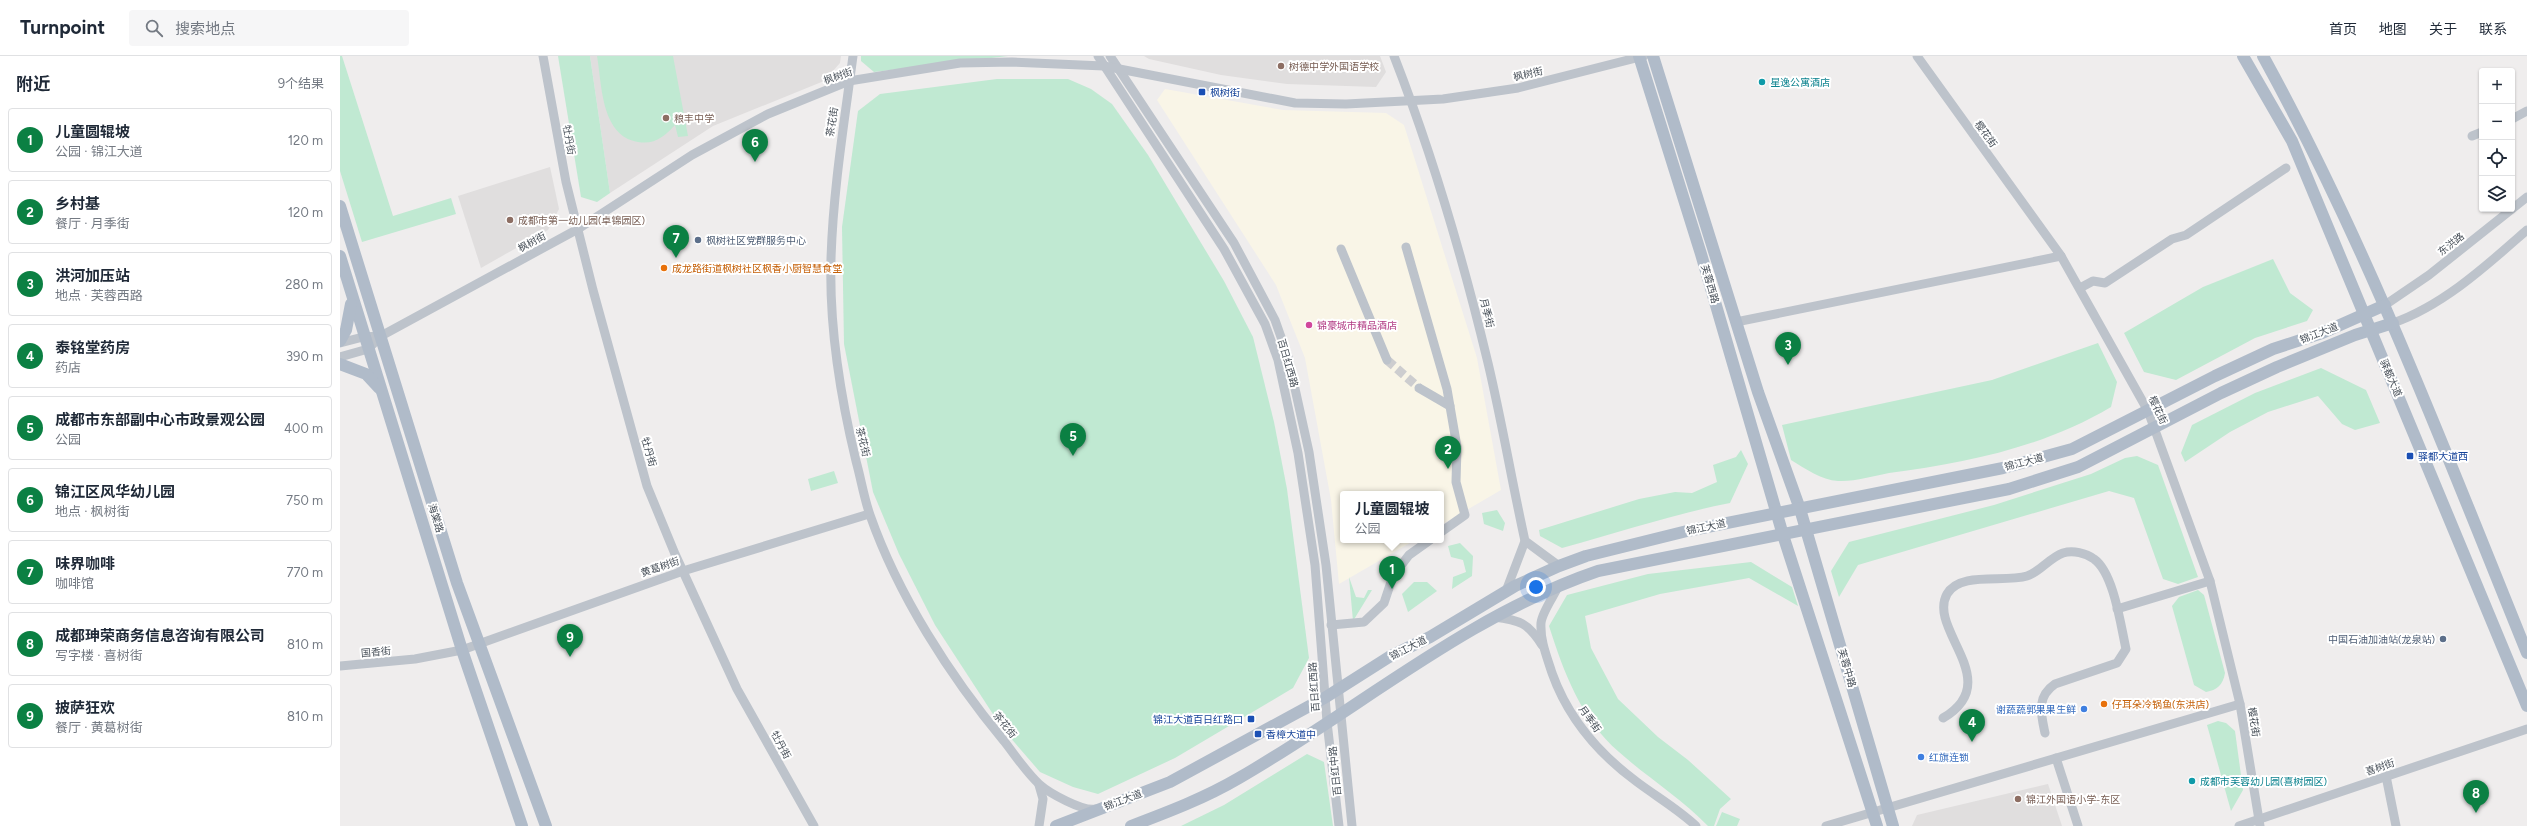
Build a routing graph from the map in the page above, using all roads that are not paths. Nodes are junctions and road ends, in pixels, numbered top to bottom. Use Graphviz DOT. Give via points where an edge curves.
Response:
graph roads {
  1 [pos="543,56"];
  2 [pos="853,56"];
  3 [pos="1098,56"];
  4 [pos="1110,56"];
  5 [pos="1394,56"];
  6 [pos="1641,56"];
  7 [pos="1653,56"];
  8 [pos="1917,56"];
  9 [pos="2243,56"];
  10 [pos="2263,56"];
  11 [pos="1104,66"];
  12 [pos="1117,69"];
  13 [pos="849,81"];
  14 [pos="1412,101"];
  15 [pos="2527,111"];
  16 [pos="2515,117"];
  17 [pos="2479,133"];
  18 [pos="2472,136"];
  19 [pos="2286,168"];
  20 [pos="2527,197"];
  21 [pos="340,206"];
  22 [pos="578,229"];
  23 [pos="2527,230"];
  24 [pos="1406,247"];
  25 [pos="1341,249"];
  26 [pos="340,256"];
  27 [pos="2062,256"];
  28 [pos="2080,288"];
  29 [pos="352,299"];
  30 [pos="2385,305"];
  31 [pos="2364,315"];
  32 [pos="1736,322"];
  33 [pos="2393,323"];
  34 [pos="2371,330"];
  35 [pos="382,336"];
  36 [pos="363,337"];
  37 [pos="340,342"];
  38 [pos="368,349"];
  39 [pos="340,357"];
  40 [pos="1387,360"];
  41 [pos="340,364"];
  42 [pos="1419,388"];
  43 [pos="385,398"];
  44 [pos="1450,406"];
  45 [pos="2148,412"];
  46 [pos="2155,428"];
  47 [pos="1800,509"];
  48 [pos="1778,513"];
  49 [pos="869,514"];
  50 [pos="1444,530"];
  51 [pos="1806,531"];
  52 [pos="1783,535"];
  53 [pos="1526,541"];
  54 [pos="1426,543"];
  55 [pos="1558,566"];
  56 [pos="683,571"];
  57 [pos="2210,581"];
  58 [pos="1559,585"];
  59 [pos="1506,591"];
  60 [pos="2117,609"];
  61 [pos="1494,617"];
  62 [pos="1331,624"];
  63 [pos="480,643"];
  64 [pos="1543,646"];
  65 [pos="462,650"];
  66 [pos="2527,653"];
  67 [pos="340,666"];
  68 [pos="1338,689"];
  69 [pos="1326,697"];
  70 [pos="2240,704"];
  71 [pos="2527,706"];
  72 [pos="1341,713"];
  73 [pos="1943,718"];
  74 [pos="1327,722"];
  75 [pos="2527,729"];
  76 [pos="2045,733"];
  77 [pos="2056,758"];
  78 [pos="2386,776"];
  79 [pos="1039,784"];
  80 [pos="1103,808"];
  81 [pos="1888,808"];
  82 [pos="1873,813"];
  83 [pos="2259,823"];
  84 [pos="522,826"];
  85 [pos="546,826"];
  86 [pos="814,826"];
  87 [pos="1039,826"];
  88 [pos="1056,826"];
  89 [pos="1131,826"];
  90 [pos="1339,826"];
  91 [pos="1352,826"];
  92 [pos="1696,826"];
  93 [pos="1826,826"];
  94 [pos="1877,826"];
  95 [pos="1893,826"];
  96 [pos="2078,826"];
  97 [pos="2239,826"];
  98 [pos="2396,826"];
  1 -- 22 [label="street, 牡丹街" via="566,182"];
  2 -- 13 [label="street, 茶花街"];
  3 -- 11 [label="street, 百日红西路"];
  4 -- 12 [label="street, 百日红西路"];
  5 -- 14 [label="street, 月季街"];
  6 -- 14 [label="street, 枫树街" via="1518,88"];
  6 -- 48 [label="main road, 芙蓉西路"];
  7 -- 32 [label="main road, 芙蓉西路"];
  8 -- 27 [label="street, 樱花街"];
  9 -- 31 [label="main road, 驿都大道" via="2292,141"];
  10 -- 30 [label="main road" via="2308,138"];
  11 -- 12 [label="street, 枫树街"];
  11 -- 13 [label="street, 枫树街" via="1012,62 960,63"];
  11 -- 69 [label="street, 百日红西路" via="1224,249 1261,318 1278,360 1298,454 1312,550"];
  12 -- 14 [label="street, 枫树街" via="1295,103"];
  12 -- 62 [label="street, 百日红西路" via="1234,243 1275,320 1288,357 1309,452 1326,564"];
  13 -- 22 [label="street, 枫树街" via="768,114 692,155"];
  13 -- 49 [label="street, 茶花街" via="838,154 831,297 841,390"];
  14 -- 53 [label="street, 月季街" via="1440,183 1468,280"];
  15 -- 16 [label="street"];
  17 -- 18 [label="street"];
  19 -- 28 [label="street" via="2186,235 2172,239 2105,282 2093,281"];
  20 -- 30 [label="street, 东洪路" via="2429,275"];
  21 -- 35 [label="main road, 海棠路"];
  22 -- 35 [label="street, 枫树街"];
  22 -- 56 [label="street, 牡丹街" via="647,486"];
  23 -- 33 [label="street" via="2470,278 2424,311"];
  24 -- 44 [label="street"];
  25 -- 40 [label="street"];
  26 -- 29 [label="main road, 海棠路"];
  27 -- 28 [label="street, 樱花街"];
  27 -- 32 [label="street"];
  28 -- 45 [label="street, 樱花街"];
  29 -- 36 [label="main road, 海棠路"];
  29 -- 37 [label="main road" via="346,330"];
  30 -- 31 [label="main road, 锦江大道"];
  30 -- 33 [label="main road"];
  31 -- 34 [label="main road, 驿都大道"];
  31 -- 45 [label="main road, 锦江大道" via="2273,350 2215,376"];
  32 -- 47 [label="main road, 芙蓉西路"];
  33 -- 34 [label="main road, 锦江大道"];
  33 -- 66 [label="main road"];
  34 -- 46 [label="main road, 锦江大道" via="2270,370"];
  34 -- 71 [label="main road, 驿都大道"];
  35 -- 36 [label="street, 枫树街"];
  35 -- 38 [label="street, 枫树街"];
  35 -- 63 [label="main road, 海棠路" via="435,517"];
  36 -- 37 [label="street, 枫树街"];
  36 -- 38 [label="main road, 海棠路"];
  38 -- 39 [label="street, 枫树街"];
  38 -- 43 [label="main road, 海棠路"];
  41 -- 43 [label="main road" via="366,374"];
  42 -- 44 [label="street"];
  43 -- 65 [label="main road, 海棠路"];
  44 -- 50 [label="street" via="1457,447 1456,482 1465,514"];
  45 -- 46 [label="street, 樱花街"];
  45 -- 47 [label="main road, 锦江大道" via="2072,449 2004,468"];
  46 -- 51 [label="main road, 锦江大道" via="2078,467 2009,489"];
  46 -- 57 [label="street, 樱花街"];
  47 -- 48 [label="main road, 锦江大道"];
  47 -- 51 [label="main road, 芙蓉中路"];
  48 -- 52 [label="main road, 芙蓉中路"];
  48 -- 55 [label="main road, 锦江大道" via="1687,531 1586,556"];
  49 -- 56 [label="street, 黄葛树街"];
  49 -- 79 [label="street, 茶花街" via="894,572 948,667"];
  51 -- 52 [label="main road, 锦江大道"];
  51 -- 81 [label="main road, 芙蓉中路"];
  52 -- 58 [label="main road, 锦江大道" via="1598,571"];
  52 -- 82 [label="main road, 芙蓉中路"];
  53 -- 55 [label="street"];
  53 -- 59 [label="street"];
  54 -- 62 [label="street" via="1409,555 1393,576 1384,603 1364,622"];
  55 -- 59 [label="main road, 锦江大道"];
  56 -- 63 [label="street, 黄葛树街"];
  56 -- 86 [label="street, 牡丹街" via="737,689"];
  57 -- 60 [label="street"];
  57 -- 70 [label="street, 樱花街"];
  58 -- 61 [label="main road, 锦江大道"];
  58 -- 64 [label="street, 月季街" via="1541,622"];
  59 -- 68 [label="main road, 锦江大道"];
  60 -- 73 [label="street" via="2103,568 2086,554 2074,552 2063,553 2028,576 1967,580 1959,583 1947,594 1944,611 1969,679 1968,691 1954,712"];
  60 -- 76 [label="street" via="2126,649 2123,657 2109,666 2049,688 2044,694 2040,710"];
  61 -- 64 [label="street" via="1523,623 1533,631"];
  61 -- 72 [label="main road, 锦江大道"];
  62 -- 68 [label="street, 百日红西路"];
  63 -- 65 [label="street, 黄葛树街"];
  63 -- 85 [label="main road, 海棠路"];
  64 -- 92 [label="street, 月季街" via="1557,685 1575,721 1600,750 1631,777"];
  65 -- 67 [label="street, 国香街" via="415,659"];
  65 -- 84 [label="main road, 海棠路"];
  68 -- 69 [label="main road, 锦江大道"];
  68 -- 72 [label="street, 百日红西路"];
  69 -- 74 [label="street, 百日红西路"];
  69 -- 80 [label="main road, 锦江大道" via="1170,782"];
  70 -- 77 [label="street"];
  70 -- 83 [label="street, 樱花街"];
  72 -- 74 [label="main road, 锦江大道"];
  72 -- 91 [label="street, 百日红中路"];
  74 -- 89 [label="main road, 锦江大道" via="1239,779 1181,807"];
  74 -- 90 [label="street, 百日红中路"];
  75 -- 78 [label="street, 喜树街"];
  77 -- 81 [label="street"];
  77 -- 96 [label="street"];
  78 -- 83 [label="street, 喜树街"];
  78 -- 98 [label="street"];
  79 -- 80 [label="street, 茶花街" via="1078,806 1092,810"];
  79 -- 87 [label="street, 茶花街" via="1043,799"];
  80 -- 88 [label="main road, 锦江大道"];
  81 -- 82 [label="street"];
  81 -- 95 [label="main road, 芙蓉中路"];
  82 -- 93 [label="street"];
  82 -- 94 [label="main road, 芙蓉中路"];
  83 -- 97 [label="street, 喜树街"];
}
